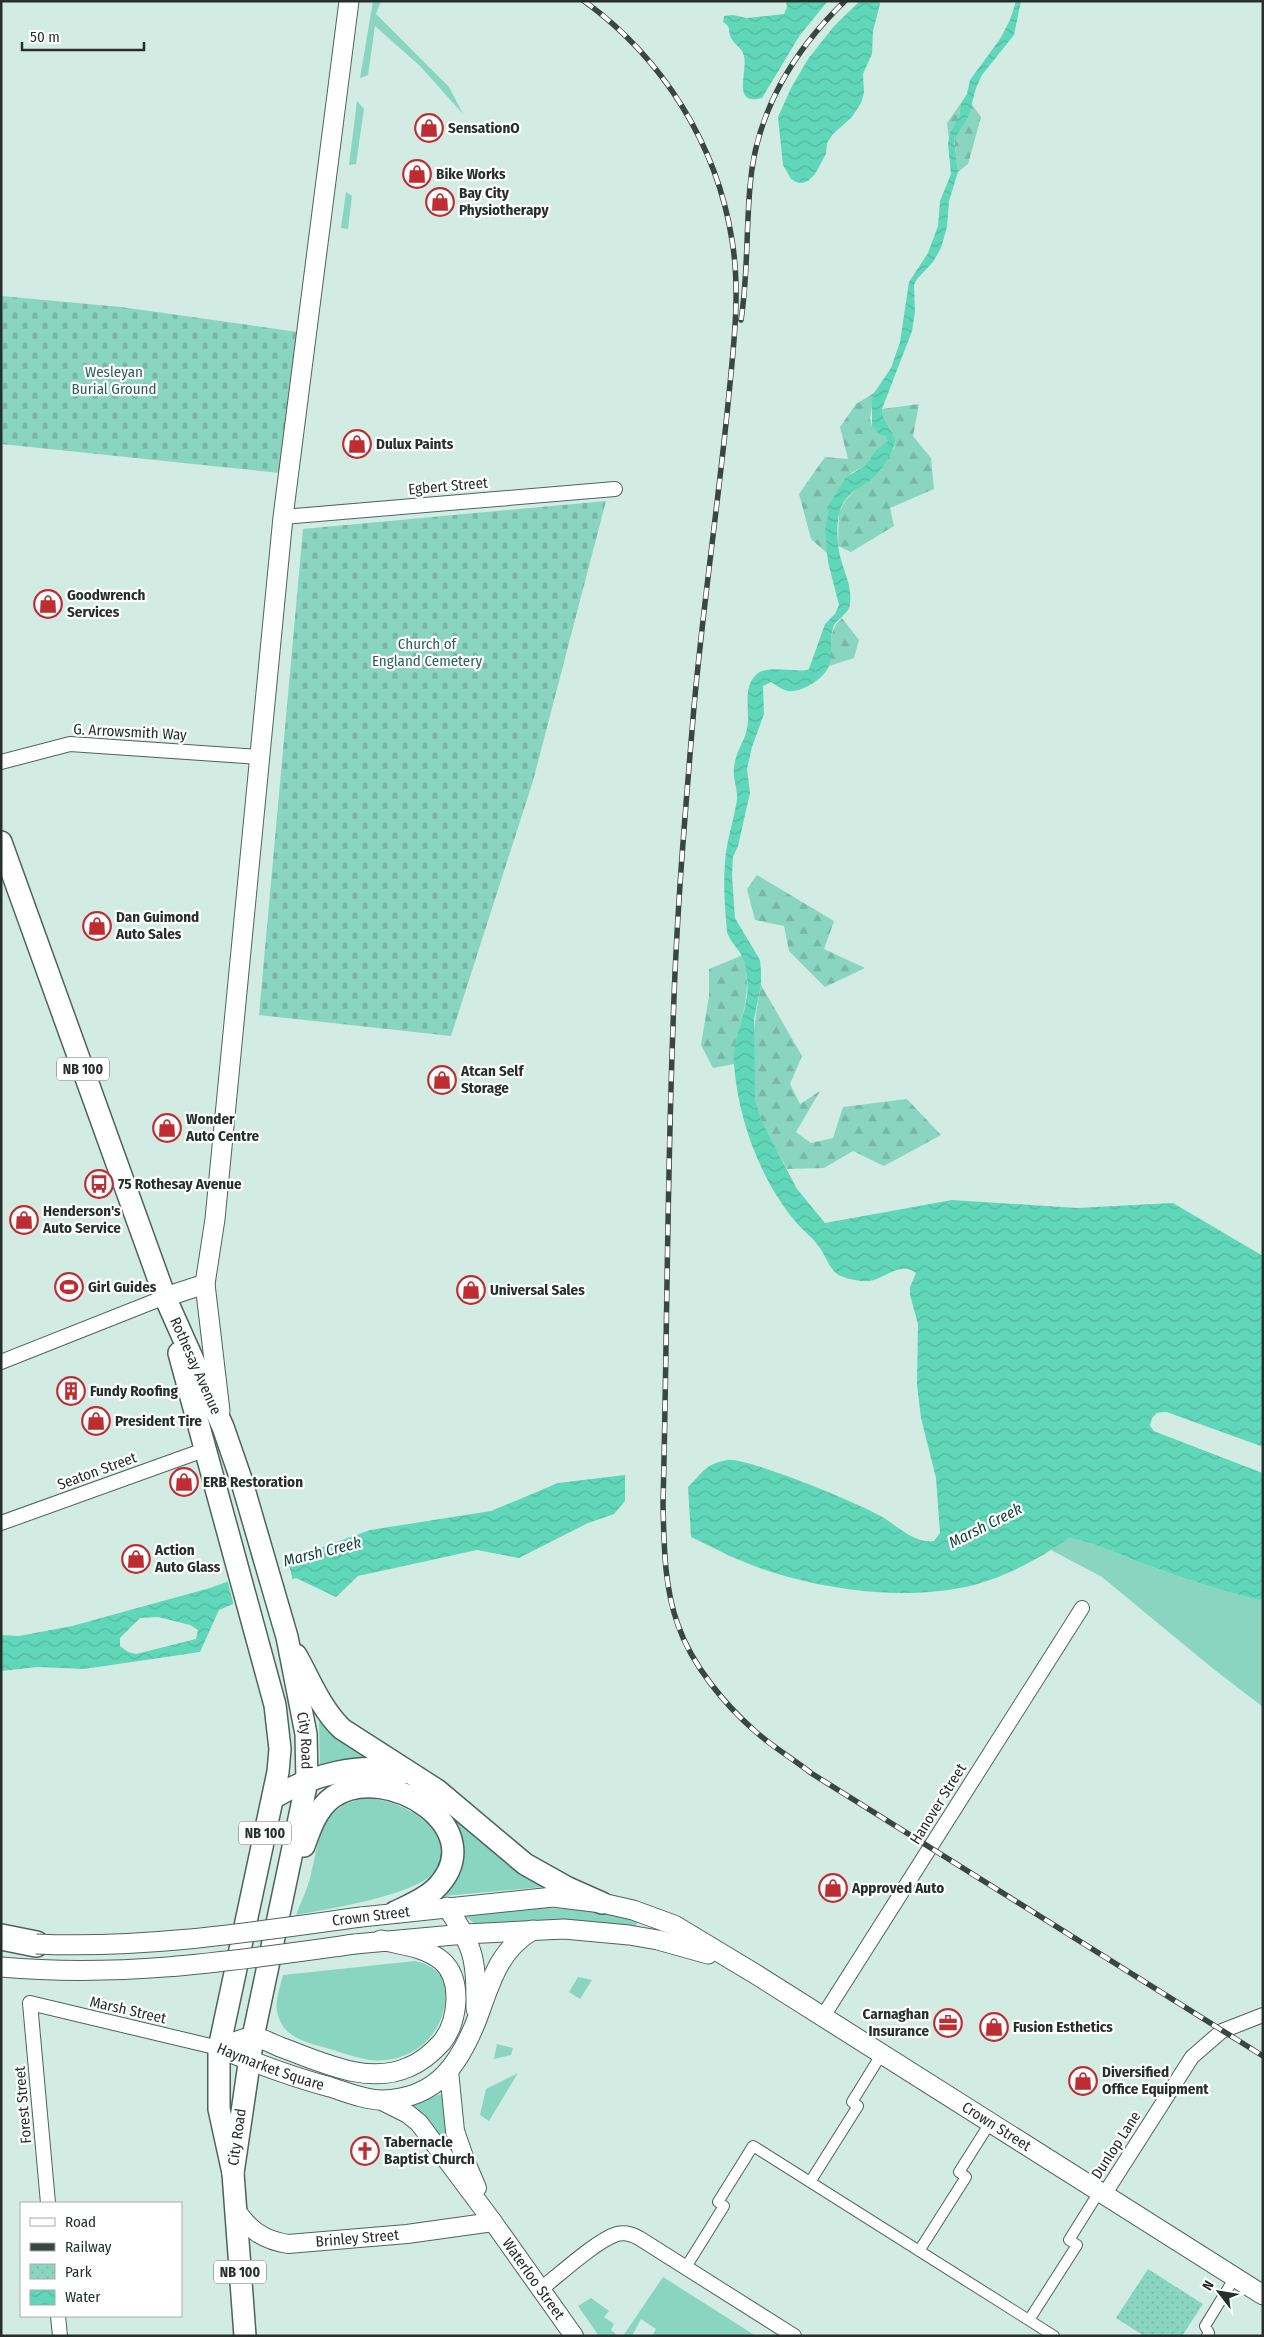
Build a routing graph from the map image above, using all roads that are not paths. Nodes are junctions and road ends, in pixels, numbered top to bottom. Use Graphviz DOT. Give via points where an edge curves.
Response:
graph roads {
  1 [pos="349,1"];
  2 [pos="615,488"];
  3 [pos="284,517"];
  4 [pos="259,756"];
  5 [pos="1,762"];
  6 [pos="1,842"];
  7 [pos="205,1284"];
  8 [pos="165,1297"];
  9 [pos="1,1362"];
  10 [pos="222,1426"];
  11 [pos="204,1450"];
  12 [pos="1,1523"];
  13 [pos="278,1608"];
  14 [pos="1082,1608"];
  15 [pos="252,1618"];
  16 [pos="287,1638"];
  17 [pos="419,1778"];
  18 [pos="307,1781"];
  19 [pos="273,1798"];
  20 [pos="282,1899"];
  21 [pos="602,1903"];
  22 [pos="447,1907"];
  23 [pos="395,1912"];
  24 [pos="533,1930"];
  25 [pos="465,1934"];
  26 [pos="1,1937"];
  27 [pos="381,1940"];
  28 [pos="1,1941"];
  29 [pos="36,1944"];
  30 [pos="728,1959"];
  31 [pos="1,1967"];
  32 [pos="30,2003"];
  33 [pos="1263,2015"];
  34 [pos="822,2018"];
  35 [pos="476,2023"];
  36 [pos="252,2037"];
  37 [pos="219,2048"];
  38 [pos="881,2055"];
  39 [pos="248,2060"];
  40 [pos="449,2071"];
  41 [pos="380,2100"];
  42 [pos="990,2124"];
  43 [pos="233,2173"];
  44 [pos="810,2182"];
  45 [pos="1102,2194"];
  46 [pos="48,2202"];
  47 [pos="235,2208"];
  48 [pos="494,2222"];
  49 [pos="919,2251"];
  50 [pos="686,2267"];
  51 [pos="1235,2277"];
  52 [pos="541,2289"];
  53 [pos="1263,2295"];
  54 [pos="58,2317"];
  55 [pos="1029,2320"];
  56 [pos="60,2336"];
  57 [pos="246,2336"];
  58 [pos="574,2336"];
  59 [pos="794,2336"];
  60 [pos="1054,2336"];
  61 [pos="1207,2336"];
  1 -- 3 [label="main road"];
  2 -- 3 [label="street, Egbert Street"];
  3 -- 4 [label="main road"];
  4 -- 5 [label="street, G. Arrowsmith Way" via="70,744"];
  4 -- 7 [label="main road" via="215,1219"];
  6 -- 8 [label="main road, NB 100"];
  7 -- 8 [label="main road"];
  7 -- 10 [label="main road"];
  8 -- 9 [label="street"];
  8 -- 10 [label="main road, Rothesay Avenue / NB 100"];
  8 -- 11 [label="main road, Rothesay Avenue / NB 100"];
  10 -- 13 [label="main road, Rothesay Avenue / NB 100" via="241,1478"];
  11 -- 12 [label="street, Seaton Street"];
  11 -- 15 [label="main road, Rothesay Avenue / NB 100"];
  13 -- 16 [label="main road, City Road / NB 100"];
  14 -- 34 [label="street, Hanover Street"];
  15 -- 19 [label="main road, City Road / NB 100" via="279,1730 278,1772"];
  16 -- 17 [label="main road" via="329,1717 342,1729"];
  16 -- 18 [label="main road, City Road / NB 100" via="306,1734"];
  17 -- 18 [label="main road" via="371,1767"];
  17 -- 21 [label="main road" via="458,1806 525,1864"];
  18 -- 19 [label="main road"];
  18 -- 20 [label="main road, City Road / NB 100"];
  19 -- 37 [label="main road, City Road / NB 100"];
  20 -- 23 [label="main road" via="311,1827 332,1798 348,1790 366,1787 386,1789 423,1803 439,1816 454,1849 452,1864 434,1890"];
  20 -- 36 [label="main road, City Road / NB 100"];
  21 -- 22 [label="main road, Crown Street" via="554,1898"];
  21 -- 30 [label="main road, Crown Street" via="674,1925"];
  22 -- 23 [label="main road, Crown Street"];
  22 -- 25 [label="main road"];
  23 -- 29 [label="main road, Crown Street, bridge" via="231,1936 165,1942"];
  24 -- 25 [label="main road, Crown Street"];
  24 -- 30 [label="main road, Crown Street" via="629,1935"];
  24 -- 35 [label="main road, Haymarket Square" via="502,1958"];
  25 -- 27 [label="main road, Crown Street"];
  25 -- 35 [label="main road" via="474,1958"];
  26 -- 29 [label="highway"];
  27 -- 31 [label="main road, Crown Street, bridge" via="150,1969 75,1972"];
  27 -- 36 [label="main road, Haymarket Square" via="426,1951 442,1961 456,1982 451,2020 443,2040 427,2057 388,2074 366,2074 345,2070"];
  28 -- 29 [label="main road, Crown Street"];
  30 -- 34 [label="main road, Crown Street"];
  32 -- 37 [label="street, Marsh Street"];
  32 -- 46 [label="street, Forest Street"];
  33 -- 45 [label="street, Dunlop Lane" via="1222,2031 1192,2057"];
  34 -- 38 [label="main road, Crown Street"];
  35 -- 40 [label="main road, Haymarket Square" via="456,2064"];
  36 -- 37 [label="main road, Haymarket Square"];
  36 -- 39 [label="main road, City Road / NB 100"];
  37 -- 39 [label="main road, Haymarket Square"];
  37 -- 43 [label="main road, City Road / NB 100" via="219,2110"];
  38 -- 42 [label="main road, Crown Street"];
  38 -- 44 [label="street" via="852,2102 858,2106"];
  39 -- 41 [label="main road, Haymarket Square"];
  39 -- 43 [label="main road, City Road / NB 100"];
  40 -- 41 [label="main road, Haymarket Square" via="427,2089 412,2096"];
  40 -- 48 [label="street" via="459,2146"];
  41 -- 48 [label="street" via="419,2123"];
  42 -- 45 [label="main road, Crown Street"];
  42 -- 49 [label="street" via="959,2172 966,2176"];
  43 -- 47 [label="main road, NB 100"];
  44 -- 49 [label="street"];
  44 -- 50 [label="street" via="753,2146 718,2202 724,2206"];
  45 -- 51 [label="main road, Crown Street"];
  45 -- 55 [label="street" via="1069,2240 1076,2245"];
  47 -- 48 [label="street, Brinley Street" via="252,2230 273,2242 288,2244 407,2234"];
  47 -- 57 [label="main road, NB 100"];
  48 -- 52 [label="street, Waterloo Street"];
  49 -- 55 [label="street"];
  50 -- 52 [label="street" via="639,2238 619,2234 605,2240"];
  50 -- 59 [label="street"];
  51 -- 53 [label="main road, Crown Street"];
  51 -- 61 [label="street" via="1205,2326 1209,2333"];
  52 -- 58 [label="street, Waterloo Street"];
  54 -- 56 [label="street"];
  55 -- 60 [label="street"];
}
